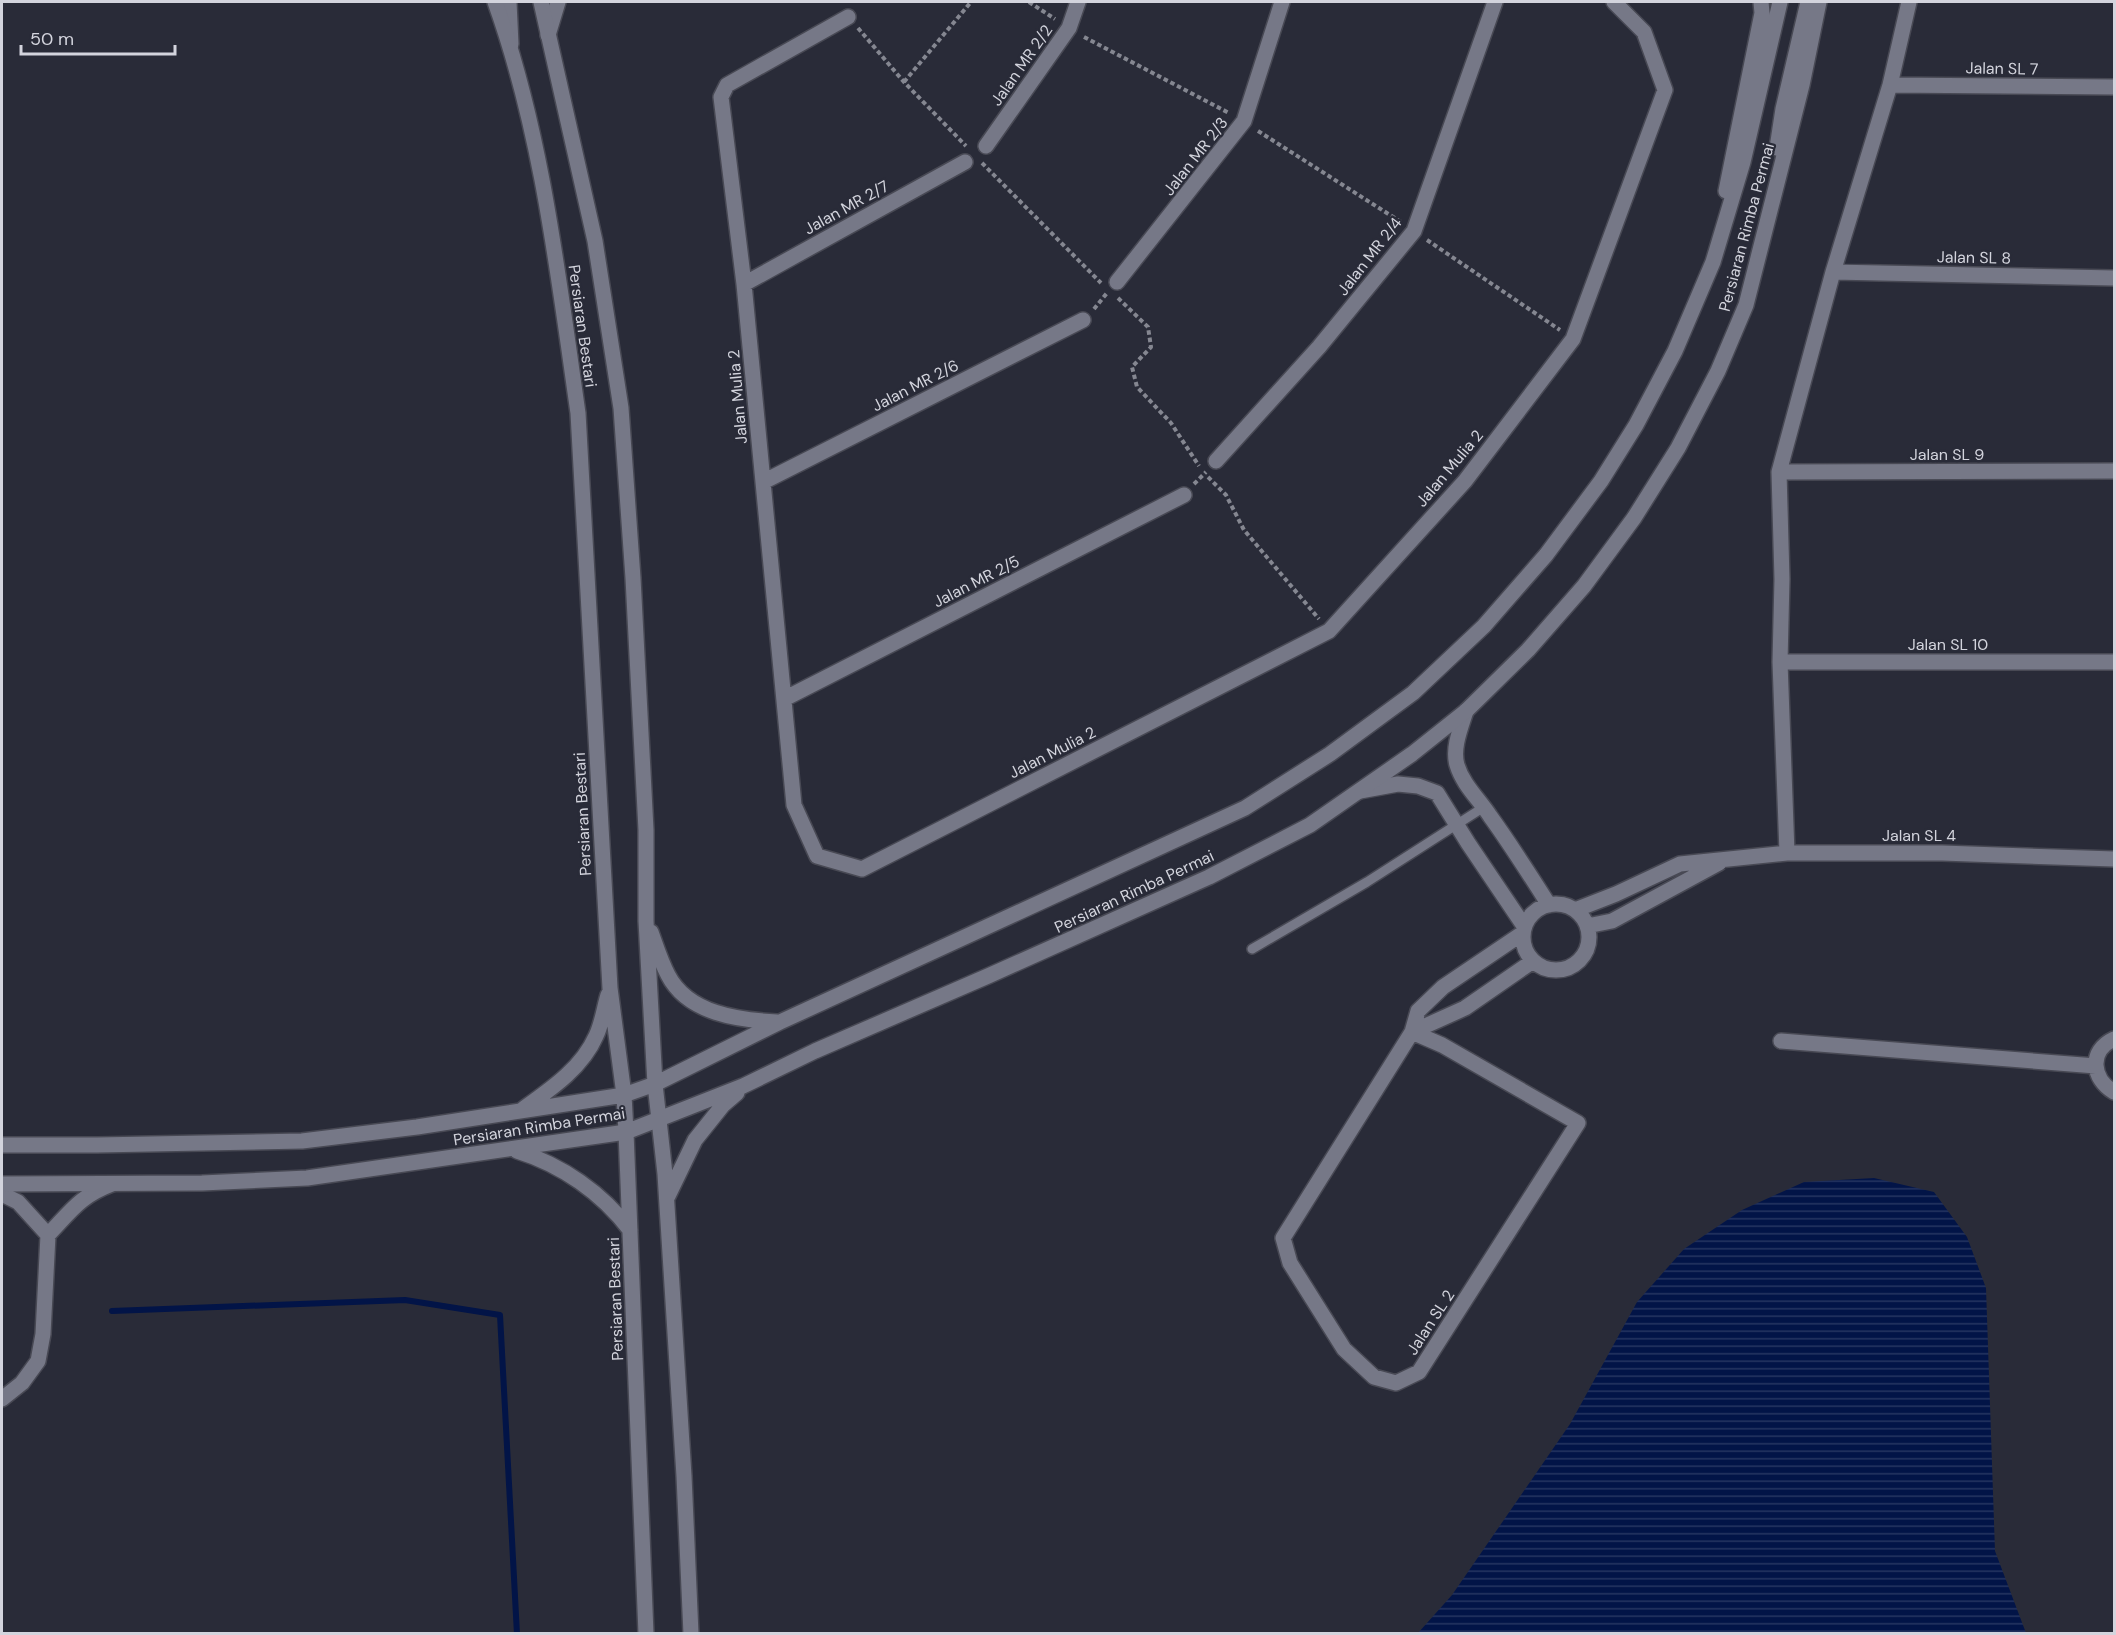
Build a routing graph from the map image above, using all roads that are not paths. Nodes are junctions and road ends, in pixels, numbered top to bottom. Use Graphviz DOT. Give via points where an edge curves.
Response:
graph roads {
  1 [pos="495,2"];
  2 [pos="509,2"];
  3 [pos="541,2"];
  4 [pos="558,2"];
  5 [pos="1078,2"];
  6 [pos="1282,2"];
  7 [pos="1495,2"];
  8 [pos="1614,2"];
  9 [pos="1761,2"];
  10 [pos="1780,2"];
  11 [pos="1808,2"];
  12 [pos="1819,2"];
  13 [pos="1909,2"];
  14 [pos="848,17"];
  15 [pos="548,35"];
  16 [pos="511,47"];
  17 [pos="1890,85"];
  18 [pos="2115,87"];
  19 [pos="986,146"];
  20 [pos="965,162"];
  21 [pos="1767,219"];
  22 [pos="1713,262"];
  23 [pos="1833,272"];
  24 [pos="2115,278"];
  25 [pos="744,284"];
  26 [pos="1113,286"];
  27 [pos="1083,320"];
  28 [pos="1216,461"];
  29 [pos="2115,471"];
  30 [pos="1779,472"];
  31 [pos="763,482"];
  32 [pos="1184,495"];
  33 [pos="1780,662"];
  34 [pos="2115,662"];
  35 [pos="784,699"];
  36 [pos="1466,711"];
  37 [pos="1360,791"];
  38 [pos="1484,807"];
  39 [pos="1457,825"];
  40 [pos="1787,853"];
  41 [pos="2115,859"];
  42 [pos="1724,861"];
  43 [pos="1549,905"];
  44 [pos="1575,910"];
  45 [pos="646,921"];
  46 [pos="1587,926"];
  47 [pos="1523,929"];
  48 [pos="1252,949"];
  49 [pos="1533,961"];
  50 [pos="610,988"];
  51 [pos="780,1022"];
  52 [pos="1412,1032"];
  53 [pos="2115,1039"];
  54 [pos="1781,1041"];
  55 [pos="2096,1065"];
  56 [pos="655,1084"];
  57 [pos="743,1086"];
  58 [pos="2115,1092"];
  59 [pos="624,1095"];
  60 [pos="521,1110"];
  61 [pos="659,1120"];
  62 [pos="626,1132"];
  63 [pos="2,1145"];
  64 [pos="511,1150"];
  65 [pos="2,1184"];
  66 [pos="112,1184"];
  67 [pos="2,1194"];
  68 [pos="666,1200"];
  69 [pos="630,1230"];
  70 [pos="48,1235"];
  71 [pos="2,1399"];
  72 [pos="646,1634"];
  73 [pos="692,1634"];
  1 -- 16 [label="street, Persiaran Bestari"];
  2 -- 16 [label="street"];
  3 -- 15 [label="street, Persiaran Bestari"];
  4 -- 15 [label="street"];
  5 -- 19 [label="street, Jalan MR 2/2" via="1069,28"];
  6 -- 26 [label="street, Jalan MR 2/3" via="1244,122"];
  7 -- 28 [label="street, Jalan MR 2/4" via="1414,231 1319,347"];
  8 -- 35 [label="street, Jalan Mulia 2" via="1644,32 1665,90 1573,339 1465,481 1329,631 862,869 817,856 794,805"];
  9 -- 22 [label="street"];
  10 -- 22 [label="street, Persiaran Rimba Permai" via="1743,162"];
  11 -- 21 [label="street" via="1783,108"];
  12 -- 21 [label="street, Persiaran Rimba Permai"];
  13 -- 17 [label="street"];
  14 -- 25 [label="street, Jalan Mulia 2" via="727,85 722,97"];
  15 -- 45 [label="street, Persiaran Bestari" via="595,241 621,408 646,830"];
  16 -- 50 [label="street, Persiaran Bestari" via="534,139 578,413"];
  17 -- 18 [label="street, Jalan SL 7"];
  17 -- 23 [label="street"];
  20 -- 25 [label="street, Jalan MR 2/7"];
  21 -- 36 [label="street, Persiaran Rimba Permai" via="1746,305 1718,372 1678,448 1634,518 1584,586 1528,650"];
  22 -- 51 [label="street, Persiaran Rimba Permai" via="1675,351 1600,482 1546,555 1485,626 1413,693 1330,754 1245,808"];
  23 -- 24 [label="street, Jalan SL 8"];
  23 -- 30 [label="street"];
  25 -- 31 [label="street, Jalan Mulia 2"];
  27 -- 31 [label="street, Jalan MR 2/6"];
  29 -- 30 [label="street, Jalan SL 9"];
  30 -- 33 [label="street"];
  31 -- 35 [label="street, Jalan Mulia 2"];
  32 -- 35 [label="street, Jalan MR 2/5"];
  33 -- 34 [label="street, Jalan SL 10"];
  33 -- 40 [label="street"];
  36 -- 37 [label="street, Persiaran Rimba Permai"];
  36 -- 38 [label="street" via="1457,741 1457,766"];
  37 -- 39 [label="street" via="1398,784 1418,786 1437,793"];
  37 -- 57 [label="street, Persiaran Rimba Permai" via="1310,825 1209,877"];
  38 -- 39 [label="lane"];
  38 -- 43 [label="street"];
  39 -- 47 [label="street"];
  39 -- 48 [label="lane"];
  40 -- 41 [label="street, Jalan SL 4"];
  40 -- 42 [label="street, Jalan SL 4"];
  42 -- 44 [label="street, Jalan SL 4" via="1680,864"];
  42 -- 46 [label="street, Jalan SL 4" via="1612,921"];
  43 -- 44 [label="street"];
  43 -- 47 [label="street" via="1534,912"];
  44 -- 46 [label="street"];
  45 -- 51 [label="street" via="668,976 680,992 724,1016"];
  45 -- 56 [label="street, Persiaran Bestari"];
  46 -- 49 [label="street" via="1586,951 1574,965 1549,970"];
  47 -- 49 [label="street" via="1524,948"];
  47 -- 52 [label="street, Jalan SL 2" via="1443,987 1418,1011"];
  49 -- 52 [label="street" via="1465,1008"];
  50 -- 59 [label="street, Persiaran Bestari"];
  50 -- 60 [label="street" via="597,1035 582,1061"];
  51 -- 56 [label="street, Persiaran Rimba Permai"];
  52 -- 52 [label="street, Jalan SL 2" via="1442,1045 1578,1123 1419,1372 1396,1383 1374,1377 1344,1349 1290,1263 1283,1238"];
  53 -- 55 [label="street" via="2102,1048"];
  54 -- 55 [label="street"];
  55 -- 58 [label="street" via="2102,1082"];
  56 -- 59 [label="street, Persiaran Rimba Permai"];
  56 -- 61 [label="street, Persiaran Bestari"];
  57 -- 61 [label="street, Persiaran Rimba Permai"];
  57 -- 68 [label="street" via="695,1140"];
  59 -- 60 [label="street, Persiaran Rimba Permai"];
  59 -- 62 [label="street, Persiaran Bestari"];
  60 -- 63 [label="street, Persiaran Rimba Permai" via="302,1141"];
  61 -- 62 [label="street, Persiaran Rimba Permai"];
  61 -- 68 [label="street, Persiaran Bestari"];
  62 -- 64 [label="street, Persiaran Rimba Permai"];
  62 -- 69 [label="street, Persiaran Bestari"];
  64 -- 66 [label="street, Persiaran Rimba Permai" via="307,1178"];
  64 -- 69 [label="street" via="537,1157 575,1179 602,1198"];
  65 -- 66 [label="street, Persiaran Rimba Permai"];
  66 -- 70 [label="street" via="84,1197"];
  67 -- 70 [label="street" via="18,1203"];
  68 -- 73 [label="street, Persiaran Bestari"];
  69 -- 72 [label="street, Persiaran Bestari"];
  70 -- 71 [label="street" via="38,1361 22,1383"];
}
